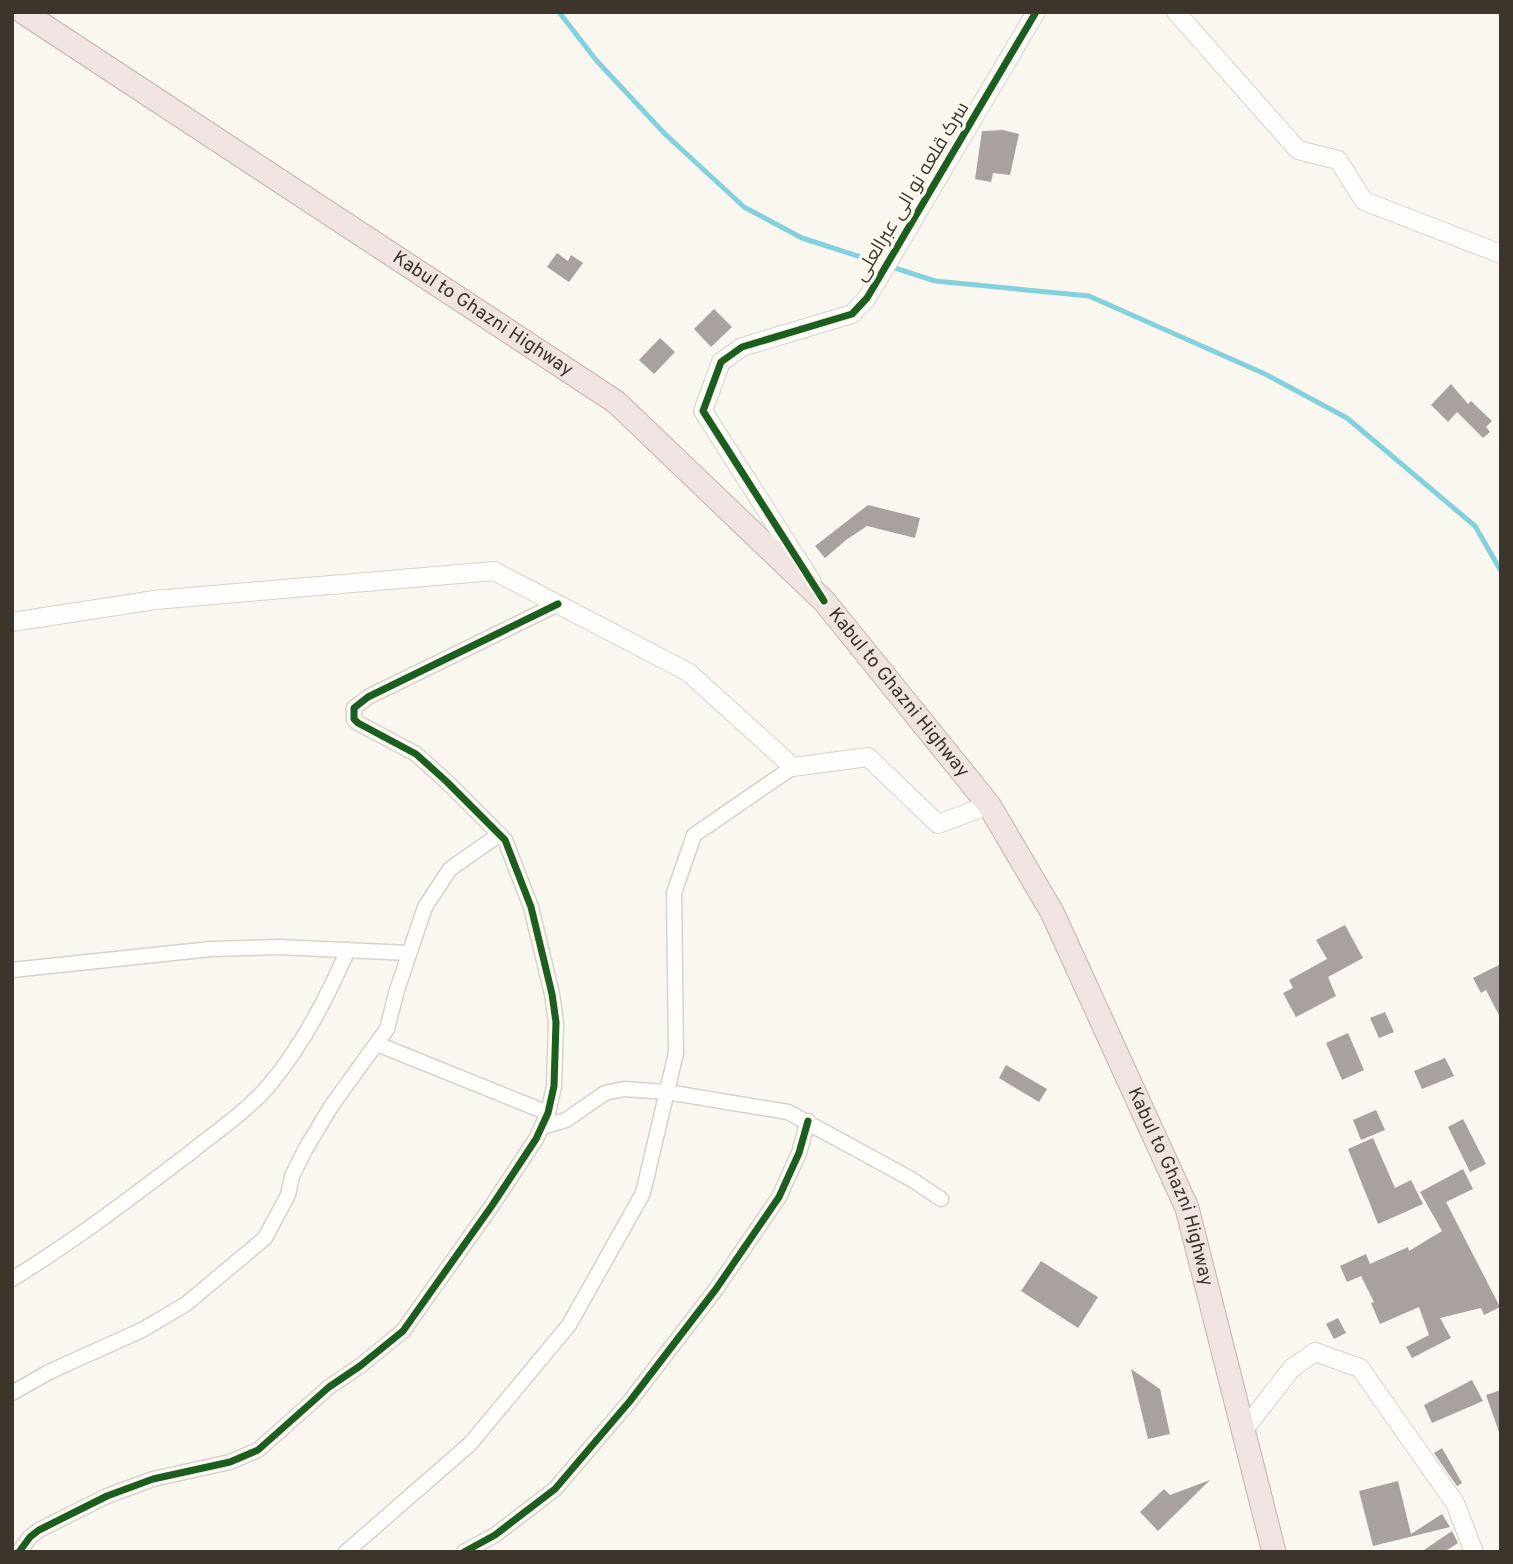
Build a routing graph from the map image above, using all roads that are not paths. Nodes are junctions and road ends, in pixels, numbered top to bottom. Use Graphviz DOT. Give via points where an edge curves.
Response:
graph roads {
  1 [pos="23,12"];
  2 [pos="1035,12"];
  3 [pos="1176,12"];
  4 [pos="1501,254"];
  5 [pos="824,601"];
  6 [pos="558,604"];
  7 [pos="12,622"];
  8 [pos="793,767"];
  9 [pos="989,805"];
  10 [pos="500,834"];
  11 [pos="348,950"];
  12 [pos="409,953"];
  13 [pos="12,970"];
  14 [pos="377,1044"];
  15 [pos="667,1092"];
  16 [pos="545,1120"];
  17 [pos="808,1121"];
  18 [pos="942,1199"];
  19 [pos="12,1279"];
  20 [pos="12,1393"];
  21 [pos="1243,1431"];
  22 [pos="19,1552"];
  23 [pos="346,1552"];
  24 [pos="464,1552"];
  25 [pos="1274,1552"];
  26 [pos="1474,1552"];
  1 -- 5 [label="highway, Kabul to Ghazni Highway" via="616,402"];
  2 -- 5 [label="street, سرک قلعه نو الی عبرالعلی" via="867,298 852,314 742,347 721,362 703,411"];
  3 -- 4 [label="street" via="1298,150 1338,160 1364,201"];
  5 -- 9 [label="highway, Kabul to Ghazni Highway"];
  6 -- 7 [label="street" via="494,572 155,600"];
  6 -- 8 [label="street" via="688,671"];
  6 -- 10 [label="street" via="368,696 354,708 358,723 416,754"];
  8 -- 9 [label="street" via="868,757 937,824"];
  8 -- 15 [label="street" via="694,835 674,893 676,1053"];
  9 -- 21 [label="highway, Kabul to Ghazni Highway" via="1052,912 1187,1208"];
  10 -- 12 [label="street" via="450,869 425,907"];
  10 -- 16 [label="street" via="531,907 552,994 554,1086"];
  11 -- 12 [label="street"];
  11 -- 13 [label="street" via="211,949"];
  11 -- 19 [label="street" via="298,1048 270,1085 130,1199"];
  12 -- 14 [label="street" via="387,1029"];
  14 -- 16 [label="street"];
  14 -- 20 [label="street" via="306,1148 265,1238 186,1304"];
  15 -- 16 [label="street" via="614,1090 566,1120"];
  15 -- 17 [label="street" via="788,1112"];
  15 -- 23 [label="street" via="643,1193 569,1325 470,1444"];
  16 -- 22 [label="street" via="491,1207 403,1331 328,1387 258,1450 244,1458 153,1479 107,1496 40,1530"];
  17 -- 18 [label="street"];
  17 -- 24 [label="street" via="779,1197 631,1401 555,1489 495,1535"];
  21 -- 25 [label="highway, Kabul to Ghazni Highway"];
  21 -- 26 [label="street" via="1292,1368 1315,1352 1360,1368 1455,1503"];
}
